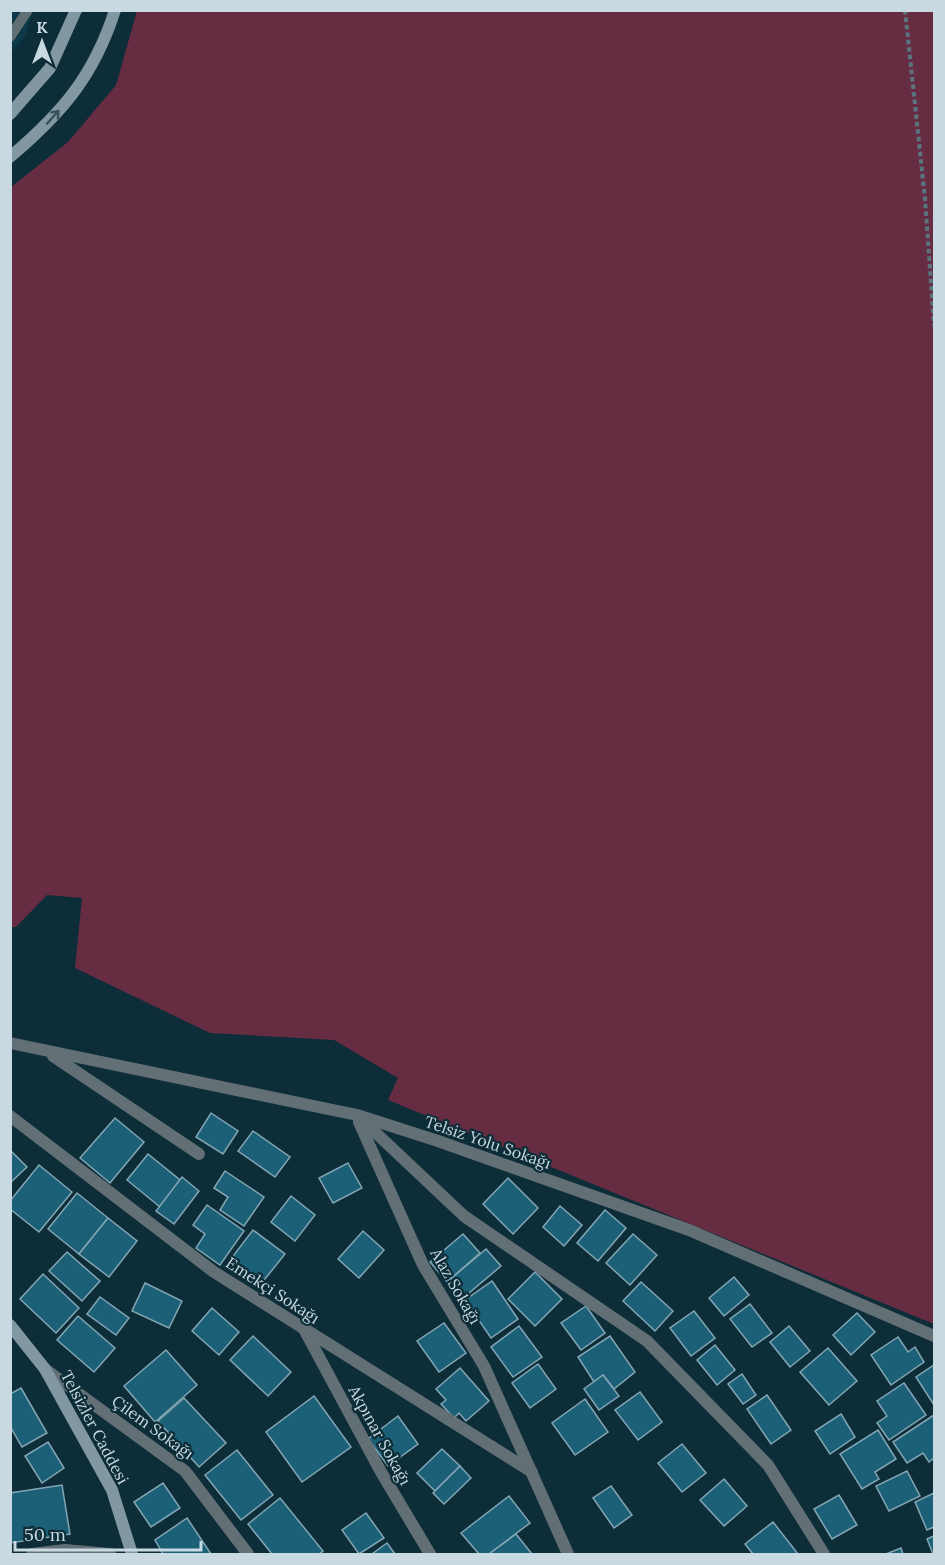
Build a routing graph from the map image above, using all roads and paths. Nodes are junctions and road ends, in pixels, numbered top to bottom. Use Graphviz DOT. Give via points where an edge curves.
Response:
graph roads {
  1 [pos="28,10"];
  2 [pos="76,10"];
  3 [pos="116,10"];
  4 [pos="905,10"];
  5 [pos="10,37"];
  6 [pos="10,114"];
  7 [pos="10,157"];
  8 [pos="934,325"];
  9 [pos="10,1043"];
  10 [pos="47,1052"];
  11 [pos="357,1115"];
  12 [pos="10,1116"];
  13 [pos="199,1154"];
  14 [pos="10,1325"];
  15 [pos="304,1330"];
  16 [pos="934,1336"];
  17 [pos="45,1369"];
  18 [pos="531,1472"];
  19 [pos="32,1554"];
  20 [pos="110,1554"];
  21 [pos="132,1554"];
  22 [pos="248,1554"];
  23 [pos="430,1554"];
  24 [pos="568,1554"];
  25 [pos="824,1554"];
  1 -- 5 [label="lane"];
  2 -- 6 [label="street" via="50,68"];
  7 -- 3 [label="street, one-way" via="39,134 82,86"];
  4 -- 8 [label="path"];
  9 -- 10 [label="street, Telsiz Yolu Sokağı"];
  10 -- 11 [label="street, Telsiz Yolu Sokağı"];
  10 -- 13 [label="street"];
  11 -- 16 [label="street, Telsiz Yolu Sokağı" via="689,1230"];
  11 -- 18 [label="street, Alaz Sokağı" via="423,1265 484,1366"];
  11 -- 25 [label="street" via="464,1216 647,1341 768,1465"];
  12 -- 15 [label="street, Emekçi Sokağı" via="214,1272"];
  14 -- 17 [label="street, Telsizler Caddesi"];
  15 -- 18 [label="street, Emekçi Sokağı"];
  15 -- 23 [label="street, Akpınar Sokağı"];
  17 -- 21 [label="street, Telsizler Caddesi" via="112,1490"];
  17 -- 22 [label="street, Çilem Sokağı" via="185,1471"];
  18 -- 24 [label="street, Alaz Sokağı"];
  19 -- 20 [label="street" via="65,1550"];
}
